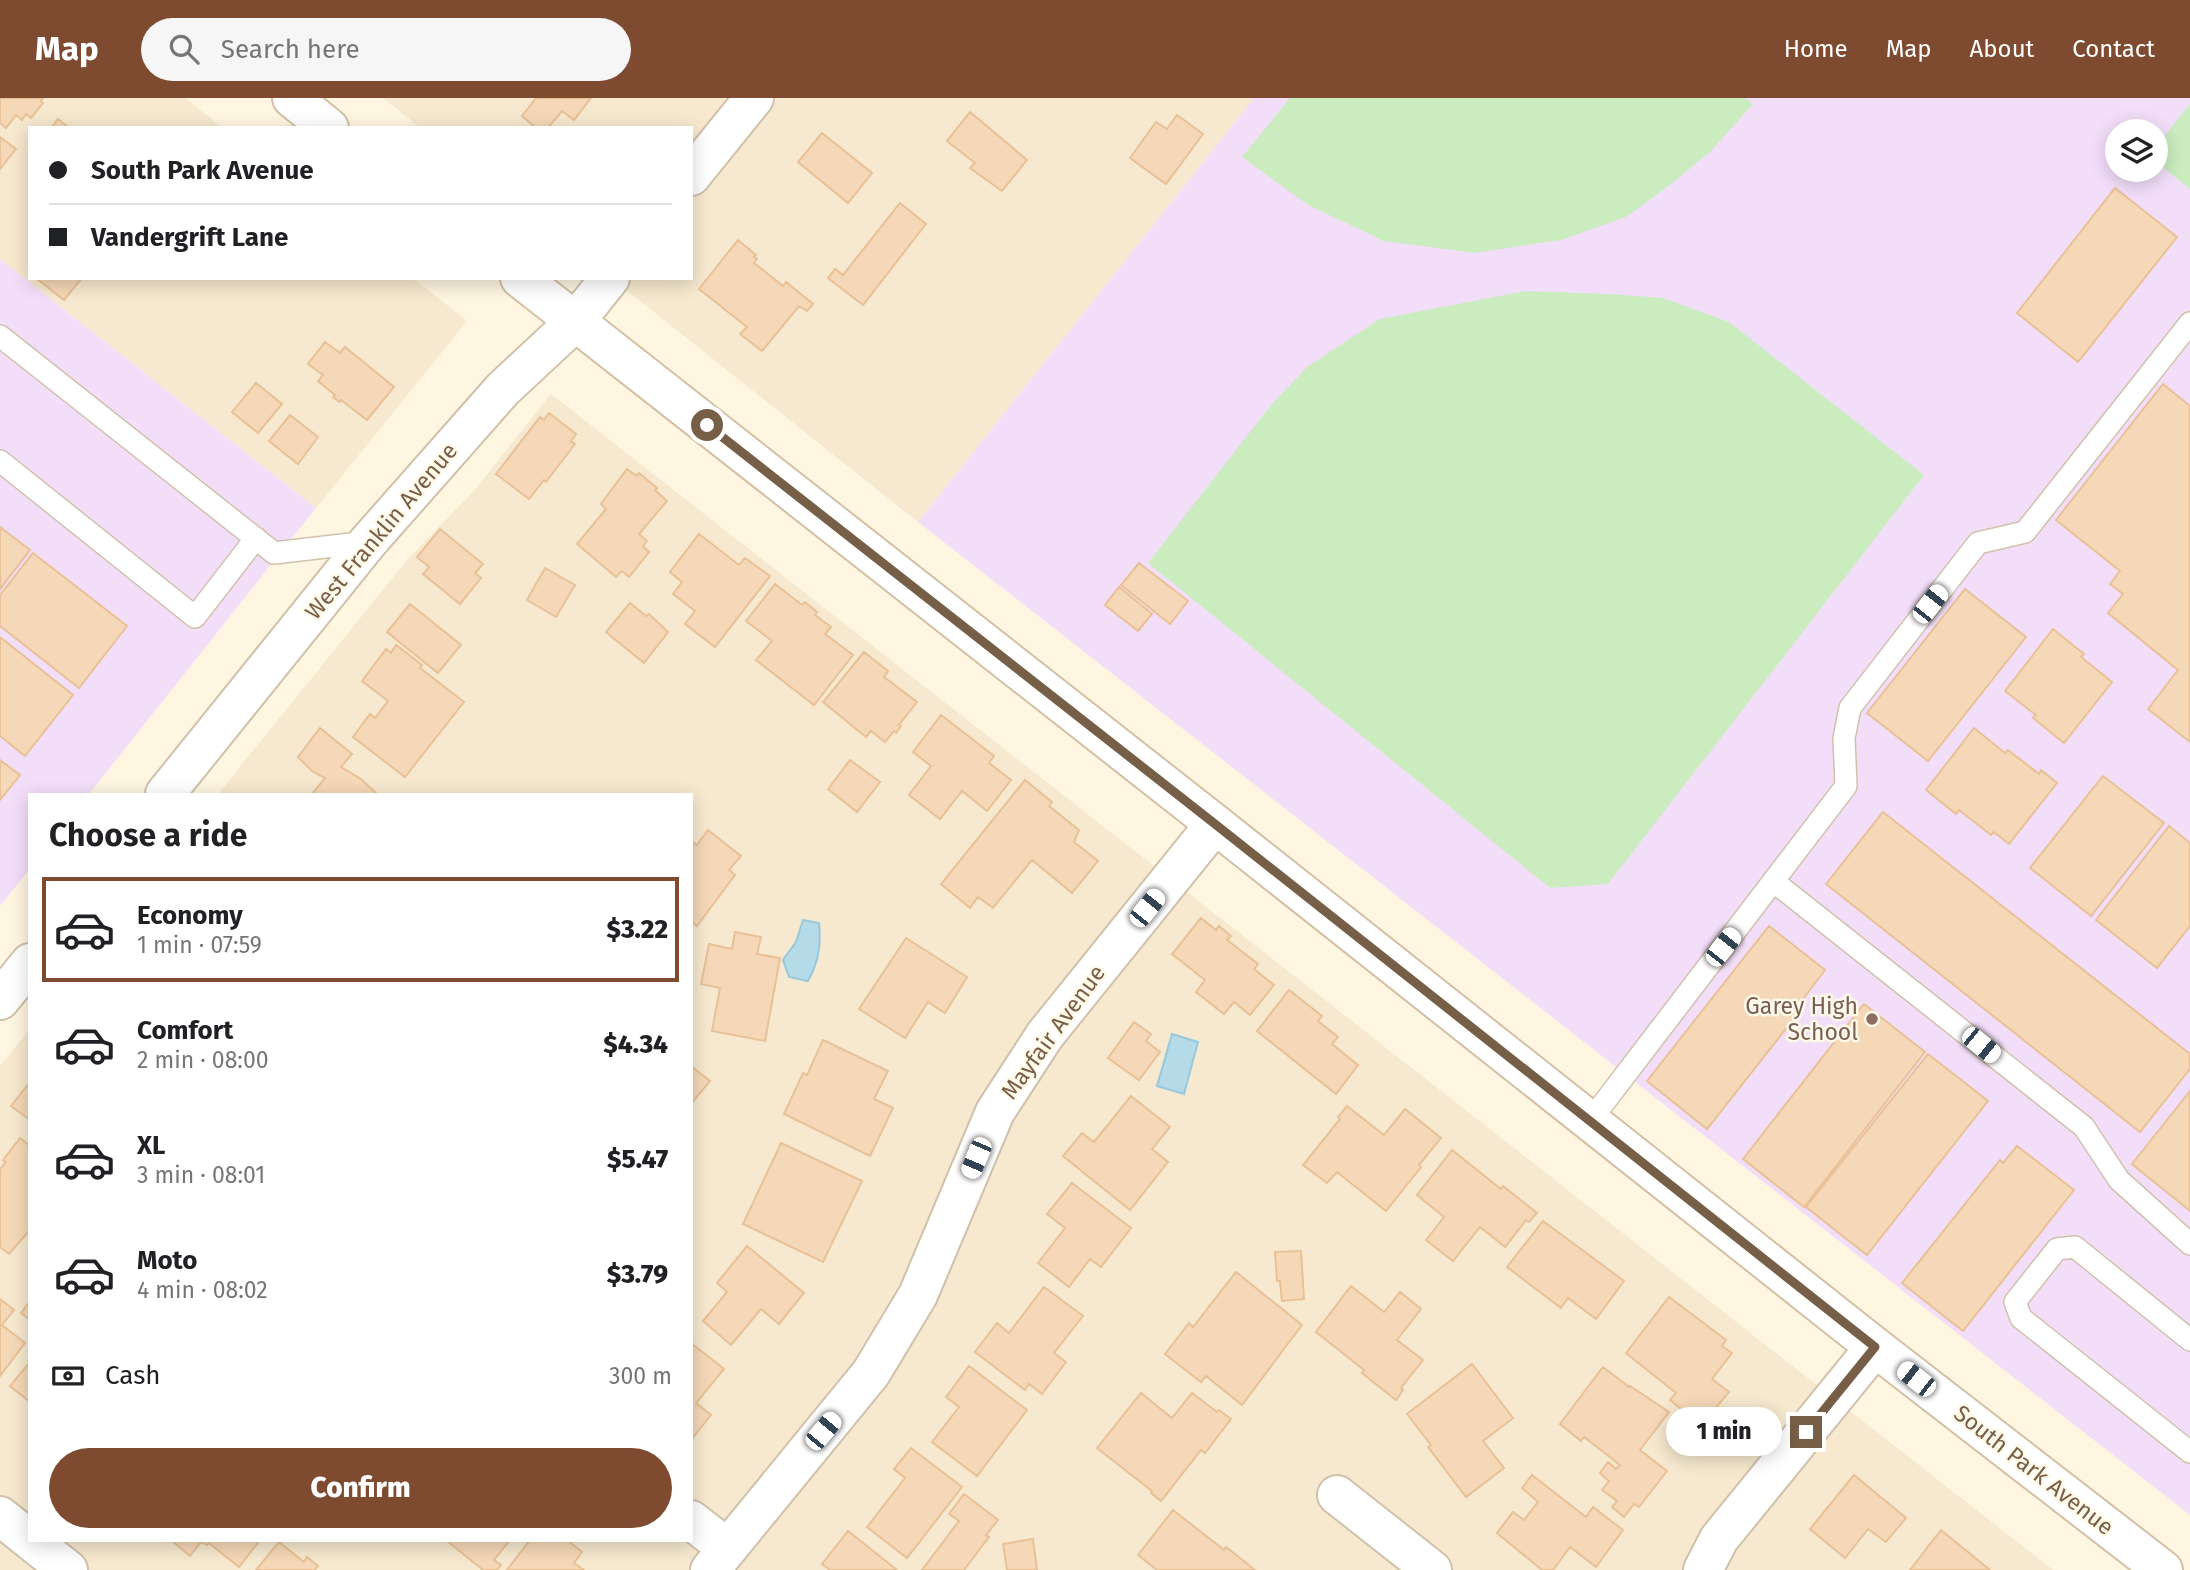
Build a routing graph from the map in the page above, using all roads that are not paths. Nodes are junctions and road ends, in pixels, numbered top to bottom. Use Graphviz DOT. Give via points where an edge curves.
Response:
graph roads {
  1 [pos="292,98"];
  2 [pos="754,98"];
  3 [pos="327,126"];
  4 [pos="693,174"];
  5 [pos="522,280"];
  6 [pos="608,280"];
  7 [pos="575,322"];
  8 [pos="2190,323"];
  9 [pos="0,336"];
  10 [pos="0,461"];
  11 [pos="256,538"];
  12 [pos="368,542"];
  13 [pos="166,793"];
  14 [pos="1215,824"];
  15 [pos="1773,881"];
  16 [pos="28,965"];
  17 [pos="0,1000"];
  18 [pos="1590,1121"];
  19 [pos="2190,1244"];
  20 [pos="2190,1340"];
  21 [pos="1875,1347"];
  22 [pos="2190,1452"];
  23 [pos="1337,1495"];
  24 [pos="0,1516"];
  25 [pos="693,1523"];
  26 [pos="28,1538"];
  27 [pos="33,1542"];
  28 [pos="718,1559"];
  29 [pos="68,1570"];
  30 [pos="1432,1570"];
  31 [pos="1703,1570"];
  32 [pos="2164,1570"];
  1 -- 3 [label="street"];
  2 -- 4 [label="street"];
  5 -- 7 [label="street, South Park Avenue"];
  6 -- 7 [label="street, West Franklin Avenue"];
  7 -- 12 [label="street, West Franklin Avenue" via="503,389"];
  7 -- 14 [label="street, South Park Avenue"];
  8 -- 15 [label="lane" via="2025,532 1978,543 1850,708 1844,738 1846,786"];
  9 -- 11 [label="lane"];
  10 -- 11 [label="lane" via="195,617"];
  11 -- 12 [label="lane" via="275,553"];
  12 -- 13 [label="street, West Franklin Avenue"];
  14 -- 18 [label="street, South Park Avenue"];
  14 -- 28 [label="street, Mayfair Avenue" via="1045,1035 995,1112 918,1295 871,1373"];
  15 -- 18 [label="lane"];
  15 -- 19 [label="lane" via="2084,1127 2119,1180"];
  16 -- 17 [label="street"];
  18 -- 21 [label="street, South Park Avenue"];
  20 -- 22 [label="lane" via="2075,1247 2057,1249 2015,1302 2021,1318"];
  21 -- 31 [label="street" via="1719,1539"];
  21 -- 32 [label="street, South Park Avenue"];
  23 -- 30 [label="street"];
  24 -- 26 [label="street"];
  25 -- 28 [label="street"];
  27 -- 29 [label="street"];
}
